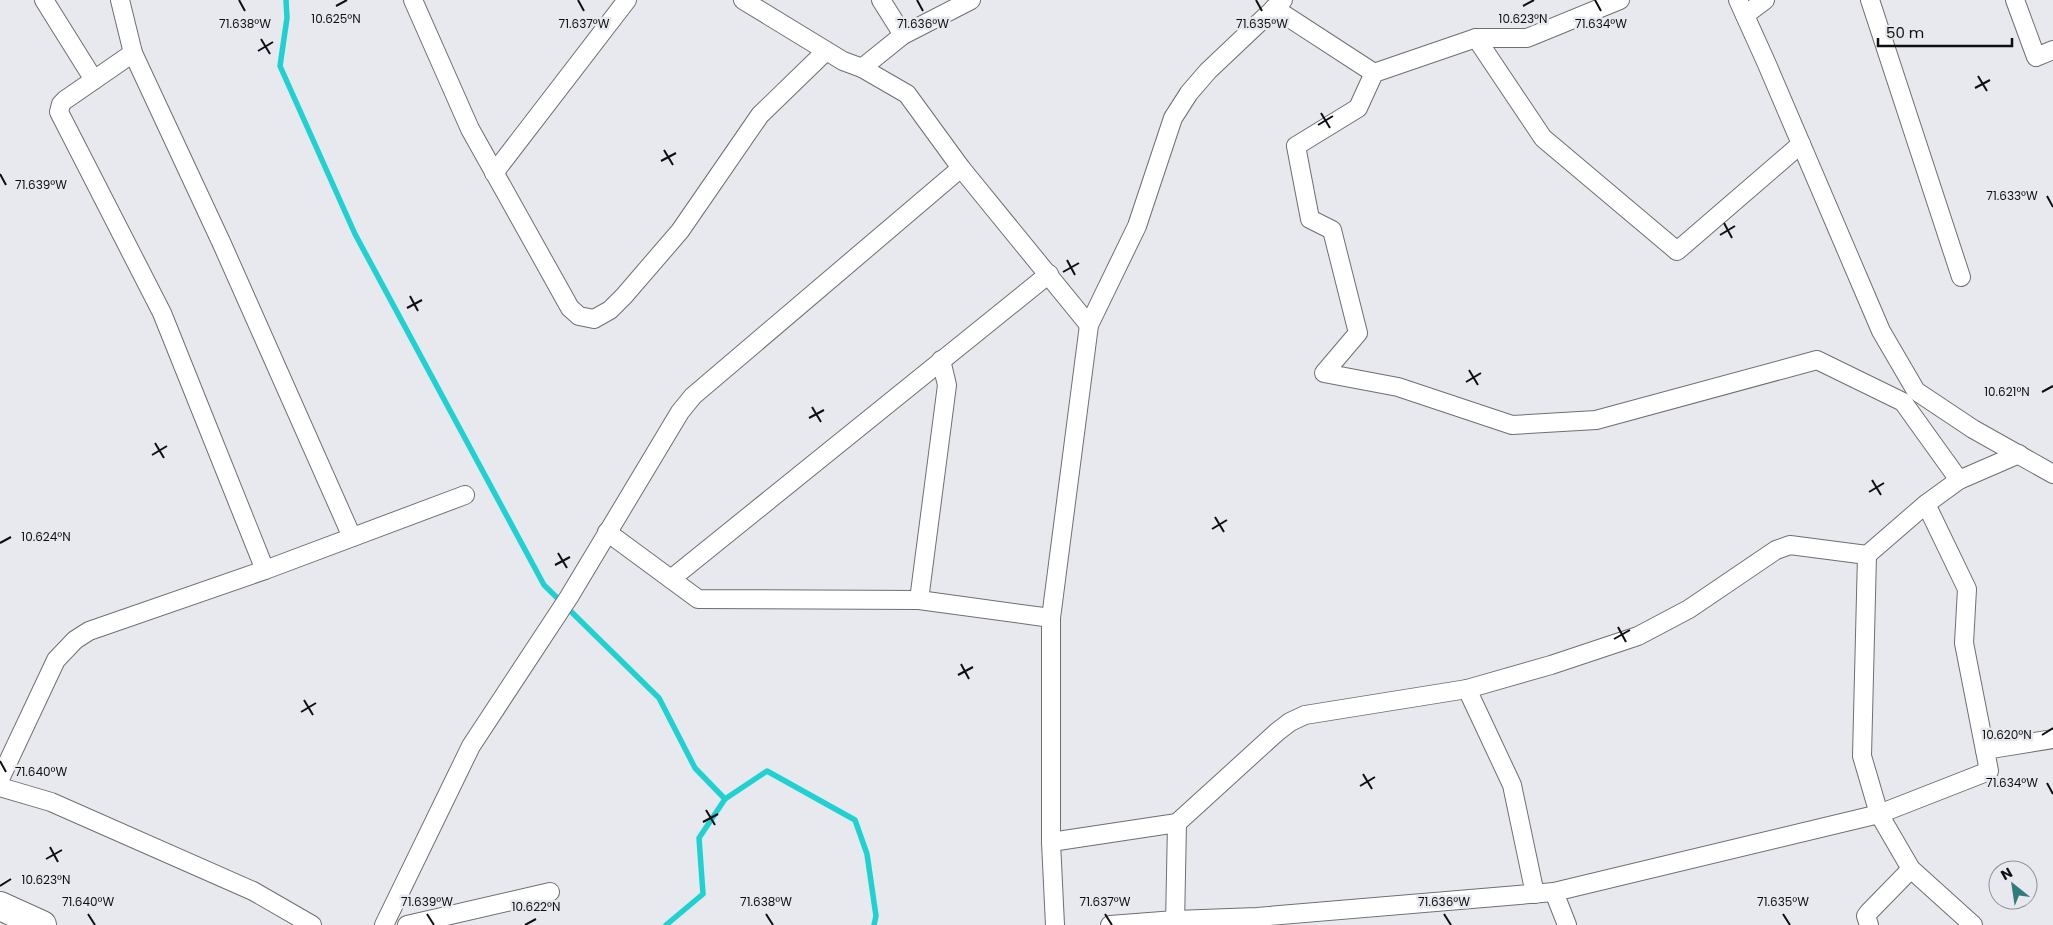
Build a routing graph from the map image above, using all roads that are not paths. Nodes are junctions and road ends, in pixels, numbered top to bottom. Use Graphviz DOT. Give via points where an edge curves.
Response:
graph roads {
  1 [pos="44,0"];
  2 [pos="120,0"];
  3 [pos="413,0"];
  4 [pos="627,0"];
  5 [pos="743,0"];
  6 [pos="882,0"];
  7 [pos="971,0"];
  8 [pos="1620,0"];
  9 [pos="1765,0"];
  10 [pos="1870,0"];
  11 [pos="2015,0"];
  12 [pos="1278,4"];
  13 [pos="1741,8"];
  14 [pos="903,35"];
  15 [pos="1476,38"];
  16 [pos="826,50"];
  17 [pos="2053,50"];
  18 [pos="133,52"];
  19 [pos="862,68"];
  20 [pos="1374,73"];
  21 [pos="94,80"];
  22 [pos="1802,144"];
  23 [pos="961,168"];
  24 [pos="494,173"];
  25 [pos="1049,274"];
  26 [pos="1961,276"];
  27 [pos="1090,325"];
  28 [pos="941,360"];
  29 [pos="1910,397"];
  30 [pos="2018,454"];
  31 [pos="2053,474"];
  32 [pos="1959,480"];
  33 [pos="465,495"];
  34 [pos="1926,504"];
  35 [pos="607,532"];
  36 [pos="352,537"];
  37 [pos="1867,555"];
  38 [pos="265,570"];
  39 [pos="671,579"];
  40 [pos="919,600"];
  41 [pos="1051,618"];
  42 [pos="1468,689"];
  43 [pos="2053,739"];
  44 [pos="1985,750"];
  45 [pos="0,779"];
  46 [pos="0,787"];
  47 [pos="1879,814"];
  48 [pos="1177,823"];
  49 [pos="1051,842"];
  50 [pos="1911,869"];
  51 [pos="550,892"];
  52 [pos="1554,892"];
  53 [pos="1535,894"];
  54 [pos="0,906"];
  55 [pos="1257,921"];
  56 [pos="1175,922"];
  57 [pos="42,925"];
  58 [pos="312,925"];
  59 [pos="384,925"];
  60 [pos="406,925"];
  61 [pos="1055,925"];
  62 [pos="1110,925"];
  63 [pos="1567,925"];
  64 [pos="1869,925"];
  65 [pos="1973,925"];
  1 -- 21 [label="street"];
  2 -- 18 [label="street"];
  3 -- 24 [label="street" via="470,129"];
  4 -- 24 [label="street"];
  5 -- 16 [label="street"];
  6 -- 14 [label="street"];
  7 -- 14 [label="street"];
  8 -- 15 [label="street" via="1527,38"];
  9 -- 13 [label="street"];
  10 -- 26 [label="street"];
  11 -- 17 [label="street" via="2036,57"];
  12 -- 20 [label="street"];
  12 -- 27 [label="street" via="1208,70 1173,118 1137,226"];
  13 -- 22 [label="street"];
  14 -- 19 [label="street"];
  15 -- 20 [label="street"];
  15 -- 22 [label="street" via="1543,138 1677,252"];
  16 -- 19 [label="street"];
  16 -- 24 [label="street" via="760,115 680,231 624,296 599,318 583,318 570,308"];
  18 -- 21 [label="street"];
  18 -- 36 [label="street"];
  19 -- 23 [label="street" via="907,94"];
  20 -- 29 [label="street" via="1358,108 1296,146 1310,219 1332,230 1358,333 1324,373 1398,387 1512,425 1596,420 1817,360"];
  21 -- 38 [label="street" via="60,104 59,112 162,313"];
  22 -- 29 [label="street"];
  23 -- 25 [label="street"];
  23 -- 35 [label="street" via="693,396"];
  25 -- 27 [label="street"];
  25 -- 28 [label="street"];
  27 -- 41 [label="street"];
  28 -- 39 [label="street"];
  28 -- 40 [label="street" via="948,384"];
  29 -- 30 [label="street"];
  29 -- 32 [label="street"];
  30 -- 31 [label="street"];
  30 -- 32 [label="street"];
  32 -- 34 [label="street"];
  33 -- 36 [label="street"];
  34 -- 37 [label="street"];
  34 -- 44 [label="street" via="1967,589 1964,643"];
  35 -- 39 [label="street"];
  35 -- 59 [label="street" via="569,597 471,746"];
  36 -- 38 [label="street"];
  37 -- 42 [label="street" via="1790,545 1776,550 1689,609 1638,636"];
  37 -- 47 [label="street" via="1862,756"];
  38 -- 45 [label="street" via="89,631 75,640 56,660"];
  39 -- 40 [label="street" via="698,599"];
  40 -- 41 [label="street"];
  41 -- 49 [label="street"];
  42 -- 48 [label="street" via="1305,715 1277,732"];
  42 -- 53 [label="street" via="1512,785"];
  43 -- 44 [label="street"];
  44 -- 47 [label="street" via="1989,771"];
  46 -- 58 [label="street" via="51,802 253,891"];
  47 -- 50 [label="street"];
  47 -- 52 [label="street"];
  48 -- 49 [label="street"];
  48 -- 56 [label="street"];
  49 -- 61 [label="street"];
  50 -- 64 [label="street" via="1868,912"];
  50 -- 65 [label="street"];
  51 -- 60 [label="street"];
  52 -- 53 [label="street"];
  52 -- 63 [label="street"];
  53 -- 55 [label="street"];
  54 -- 57 [label="main road"];
  55 -- 56 [label="street"];
  56 -- 62 [label="street"];
}
